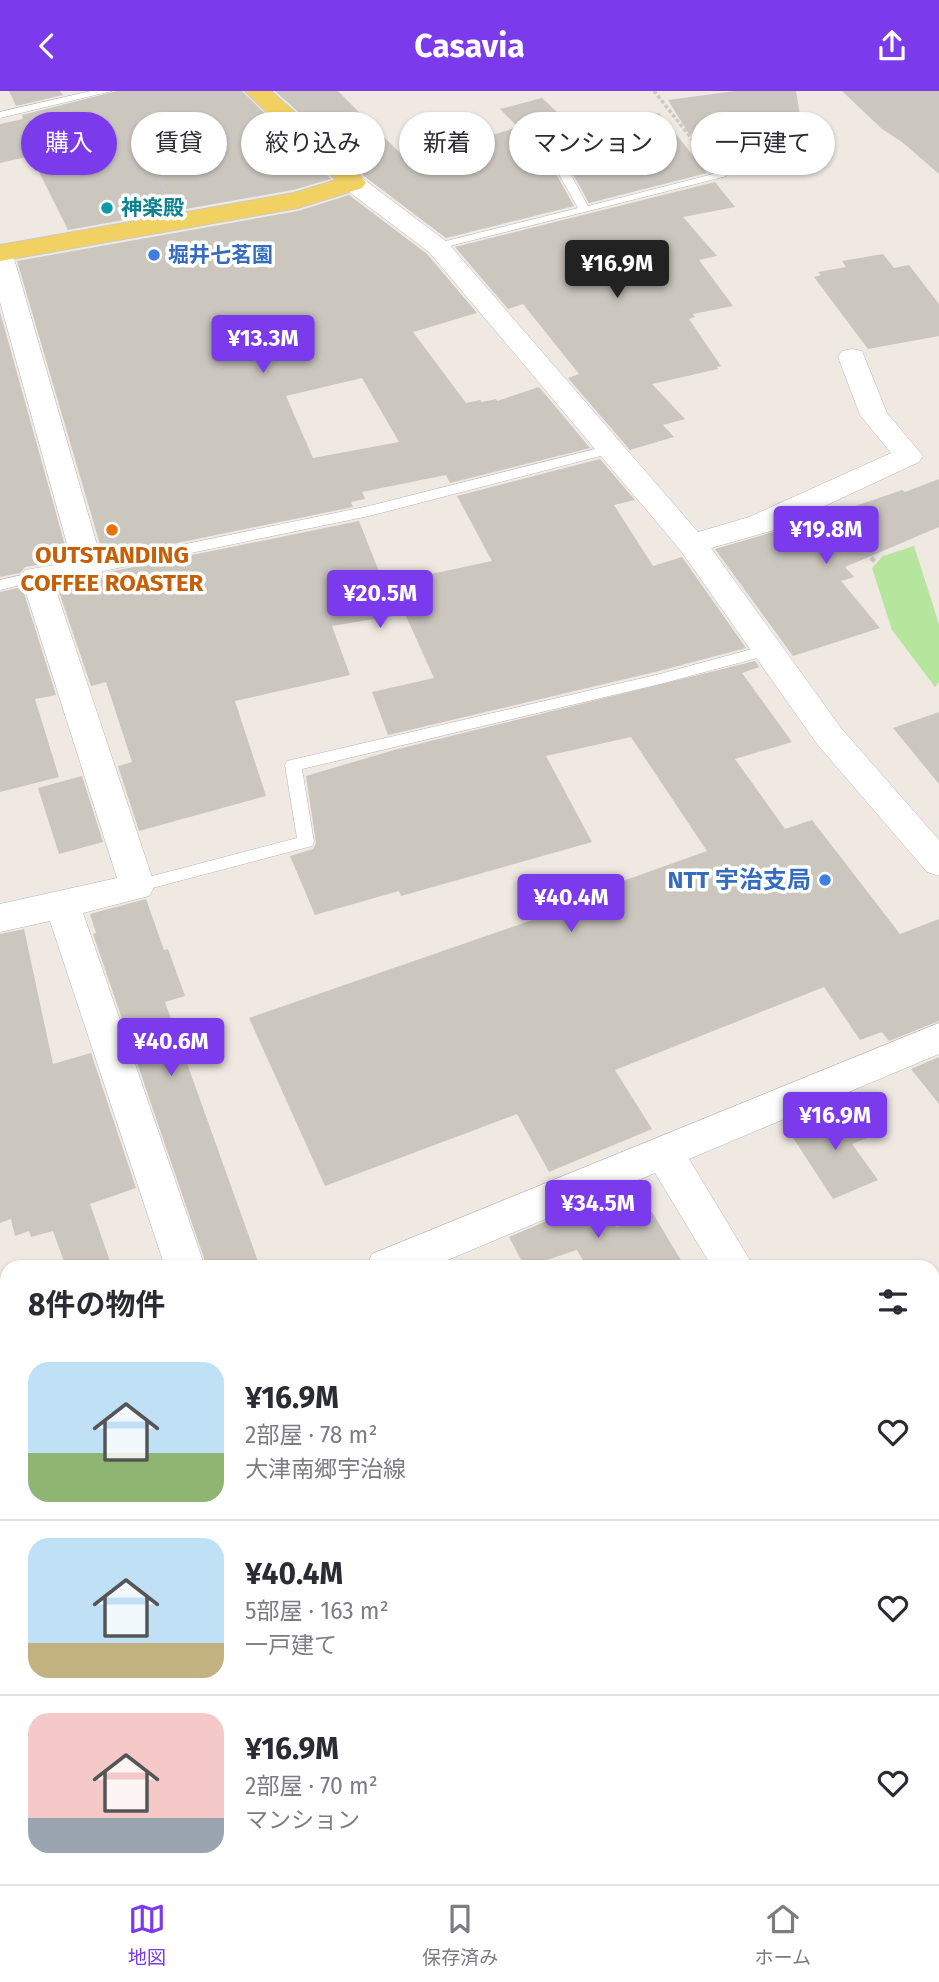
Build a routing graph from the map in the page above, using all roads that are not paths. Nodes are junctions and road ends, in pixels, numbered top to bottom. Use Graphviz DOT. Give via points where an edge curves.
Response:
graph roads {
  1 [pos="106,91"];
  2 [pos="257,91"];
  3 [pos="0,115"];
  4 [pos="565,175"];
  5 [pos="721,176"];
  6 [pos="353,183"];
  7 [pos="584,209"];
  8 [pos="438,247"];
  9 [pos="0,254"];
  10 [pos="852,358"];
  11 [pos="611,449"];
  12 [pos="692,544"];
  13 [pos="89,569"];
  14 [pos="36,577"];
  15 [pos="0,585"];
  16 [pos="767,650"];
  17 [pos="939,863"];
  18 [pos="137,886"];
  19 [pos="62,905"];
  20 [pos="0,918"];
  21 [pos="939,1038"];
  22 [pos="663,1152"];
  23 [pos="183,1260"];
  24 [pos="403,1260"];
  25 [pos="730,1260"];
  1 -- 3 [label="lane"];
  2 -- 6 [label="main road"];
  4 -- 7 [label="lane"];
  5 -- 7 [label="lane"];
  6 -- 8 [label="street"];
  6 -- 9 [label="main road" via="298,200"];
  7 -- 8 [label="lane"];
  8 -- 11 [label="street"];
  9 -- 13 [label="street"];
  10 -- 12 [label="street" via="874,415 909,456 760,524"];
  11 -- 12 [label="street"];
  11 -- 13 [label="lane" via="369,511"];
  12 -- 16 [label="street"];
  13 -- 14 [label="street"];
  14 -- 15 [label="lane"];
  14 -- 18 [label="street"];
  16 -- 17 [label="street" via="829,736"];
  16 -- 18 [label="lane" via="293,765 306,842"];
  18 -- 19 [label="street"];
  19 -- 20 [label="street"];
  19 -- 23 [label="street"];
  21 -- 22 [label="street"];
  22 -- 24 [label="street"];
  22 -- 25 [label="street"];
}
